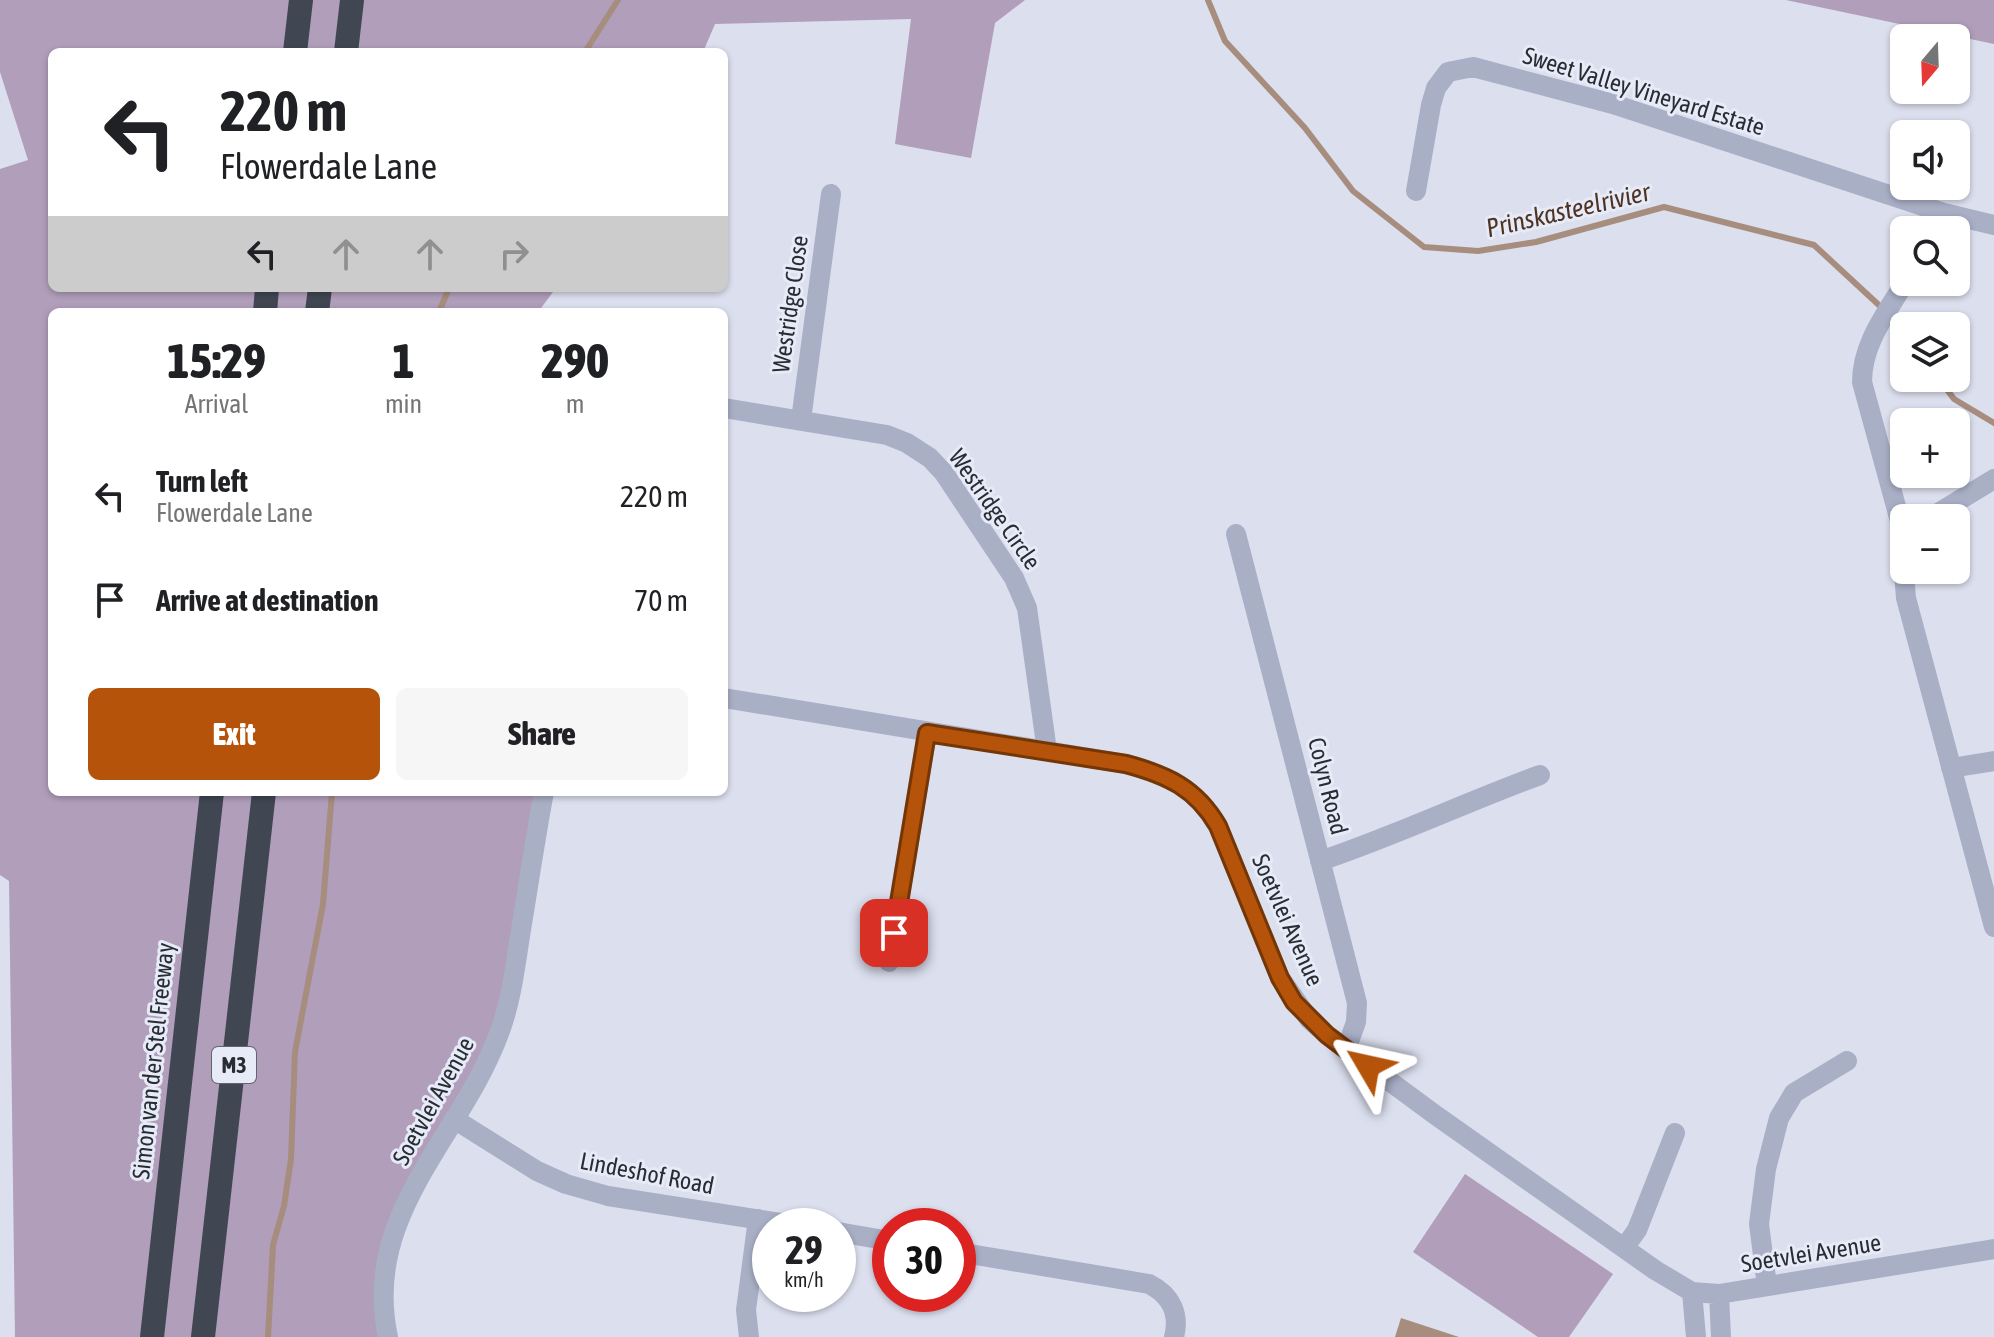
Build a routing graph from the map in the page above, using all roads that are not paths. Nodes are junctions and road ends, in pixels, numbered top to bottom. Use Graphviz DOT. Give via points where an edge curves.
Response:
graph roads {
  1 [pos="301,0"];
  2 [pos="352,0"];
  3 [pos="295,48"];
  4 [pos="346,48"];
  5 [pos="1416,191"];
  6 [pos="831,194"];
  7 [pos="1922,216"];
  8 [pos="1970,224"];
  9 [pos="1994,225"];
  10 [pos="1897,296"];
  11 [pos="728,409"];
  12 [pos="801,420"];
  13 [pos="1994,479"];
  14 [pos="1895,504"];
  15 [pos="1953,504"];
  16 [pos="1236,534"];
  17 [pos="1904,584"];
  18 [pos="728,699"];
  19 [pos="927,733"];
  20 [pos="1047,751"];
  21 [pos="1994,761"];
  22 [pos="1951,768"];
  23 [pos="1540,775"];
  24 [pos="212,796"];
  25 [pos="264,796"];
  26 [pos="543,796"];
  27 [pos="1320,861"];
  28 [pos="1994,927"];
  29 [pos="889,962"];
  30 [pos="1346,1050"];
  31 [pos="1847,1061"];
  32 [pos="454,1119"];
  33 [pos="1675,1133"];
  34 [pos="752,1218"];
  35 [pos="1624,1248"];
  36 [pos="1994,1249"];
  37 [pos="976,1255"];
  38 [pos="752,1264"];
  39 [pos="1767,1286"];
  40 [pos="1692,1292"];
  41 [pos="1719,1294"];
  42 [pos="152,1337"];
  43 [pos="203,1337"];
  44 [pos="388,1337"];
  45 [pos="749,1337"];
  46 [pos="1174,1337"];
  47 [pos="1696,1337"];
  48 [pos="1721,1337"];
  1 -- 3 [label="highway"];
  2 -- 4 [label="highway"];
  5 -- 7 [label="street, Sweet Valley Vineyard Estate" via="1436,88 1448,72 1473,67 1613,104"];
  6 -- 12 [label="street, Westridge Close"];
  8 -- 9 [label="street, Sweet Valley Vineyard Estate"];
  10 -- 14 [label="street" via="1862,366"];
  11 -- 12 [label="street, Westridge Circle"];
  12 -- 20 [label="street, Westridge Circle" via="887,435 930,458 944,473 1014,578 1027,608"];
  13 -- 15 [label="street"];
  16 -- 27 [label="street, Colyn Road"];
  17 -- 22 [label="street"];
  18 -- 19 [label="street, Soetvlei Avenue"];
  19 -- 20 [label="street, Soetvlei Avenue"];
  19 -- 29 [label="street"];
  20 -- 30 [label="street, Soetvlei Avenue" via="1155,772 1195,795 1218,826 1280,978 1309,1019"];
  21 -- 22 [label="street"];
  22 -- 28 [label="street"];
  23 -- 27 [label="street"];
  24 -- 42 [label="highway, Simon van der Stel Freeway / M3"];
  25 -- 43 [label="highway, M3"];
  26 -- 32 [label="street, Soetvlei Avenue" via="508,1006 492,1053"];
  27 -- 30 [label="street, Colyn Road" via="1357,1003"];
  30 -- 35 [label="street, Soetvlei Avenue"];
  31 -- 39 [label="street" via="1794,1093 1779,1118 1759,1224"];
  32 -- 34 [label="street, Lindeshof Road" via="566,1184 608,1196"];
  32 -- 44 [label="street, Soetvlei Avenue" via="397,1220 384,1274"];
  33 -- 35 [label="street" via="1637,1230"];
  35 -- 40 [label="street, Soetvlei Avenue"];
  36 -- 39 [label="street, Soetvlei Avenue"];
  37 -- 46 [label="street" via="1149,1284 1169,1299 1177,1325"];
  38 -- 45 [label="street" via="746,1310"];
  39 -- 41 [label="street, Soetvlei Avenue"];
  40 -- 41 [label="street, Soetvlei Avenue"];
  40 -- 47 [label="street"];
  41 -- 48 [label="street"];
}
